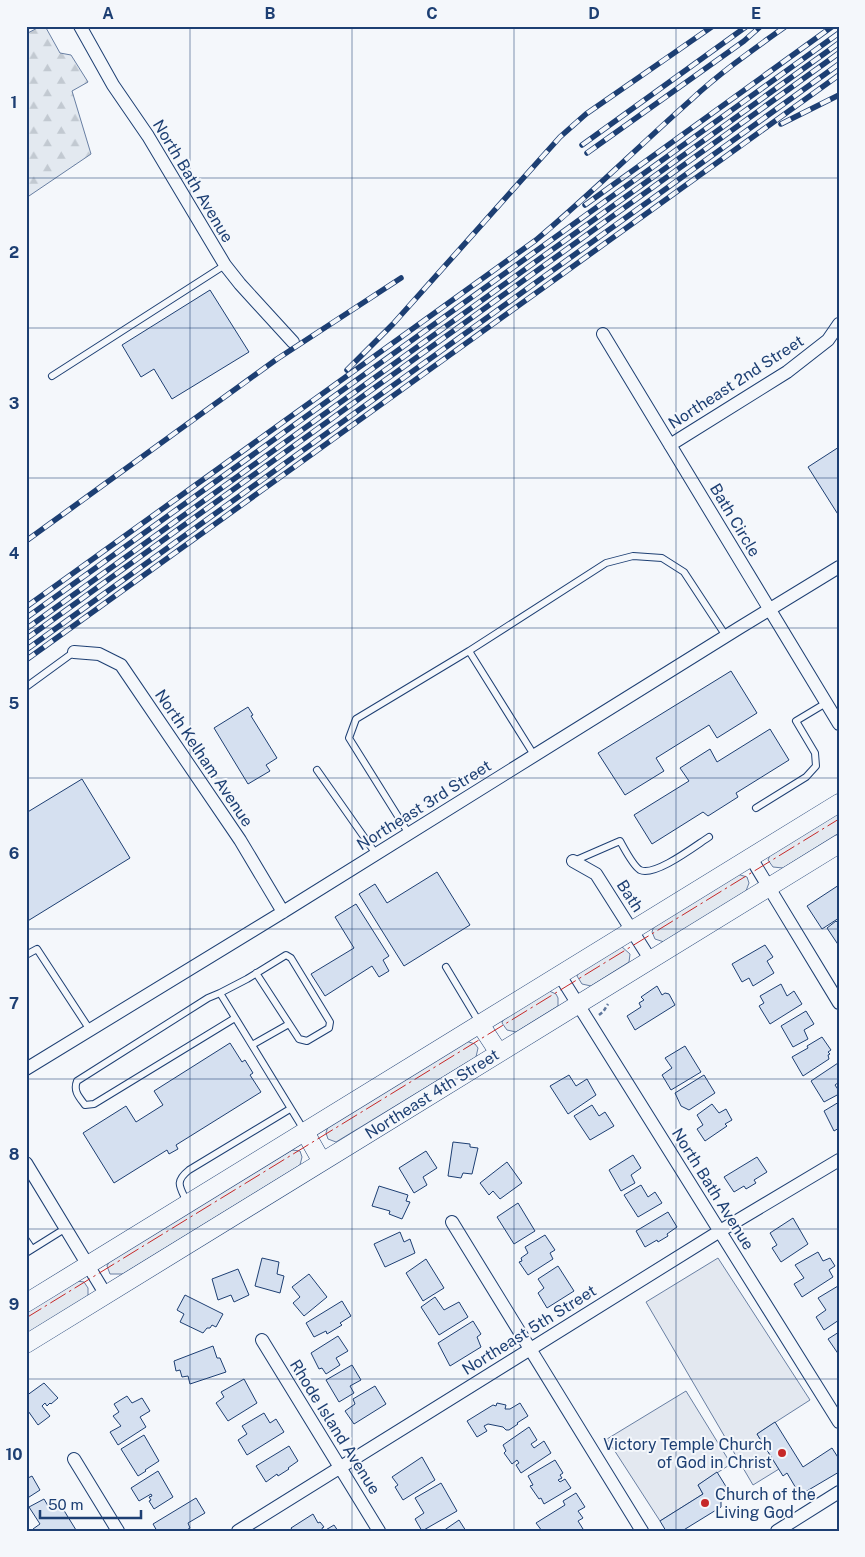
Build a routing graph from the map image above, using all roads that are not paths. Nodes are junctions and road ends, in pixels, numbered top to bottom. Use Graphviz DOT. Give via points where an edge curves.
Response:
graph roads {
  1 [pos="80,26"];
  2 [pos="226,264"];
  3 [pos="839,324"];
  4 [pos="603,334"];
  5 [pos="293,342"];
  6 [pos="52,376"];
  7 [pos="670,445"];
  8 [pos="839,567"];
  9 [pos="769,609"];
  10 [pos="726,636"];
  11 [pos="74,652"];
  12 [pos="469,652"];
  13 [pos="26,687"];
  14 [pos="826,703"];
  15 [pos="839,724"];
  16 [pos="534,755"];
  17 [pos="317,770"];
  18 [pos="839,803"];
  19 [pos="756,808"];
  20 [pos="408,834"];
  21 [pos="709,837"];
  22 [pos="839,844"];
  23 [pos="376,854"];
  24 [pos="751,858"];
  25 [pos="573,861"];
  26 [pos="769,887"];
  27 [pos="283,912"];
  28 [pos="633,930"];
  29 [pos="26,955"];
  30 [pos="650,959"];
  31 [pos="446,967"];
  32 [pos="256,973"];
  33 [pos="559,974"];
  34 [pos="835,988"];
  35 [pos="220,993"];
  36 [pos="839,1003"];
  37 [pos="578,1004"];
  38 [pos="235,1018"];
  39 [pos="289,1024"];
  40 [pos="480,1024"];
  41 [pos="90,1030"];
  42 [pos="252,1045"];
  43 [pos="499,1053"];
  44 [pos="26,1069"];
  45 [pos="290,1109"];
  46 [pos="305,1132"];
  47 [pos="839,1160"];
  48 [pos="322,1162"];
  49 [pos="26,1163"];
  50 [pos="188,1204"];
  51 [pos="452,1222"];
  52 [pos="66,1228"];
  53 [pos="720,1231"];
  54 [pos="26,1240"];
  55 [pos="29,1251"];
  56 [pos="88,1265"];
  57 [pos="106,1295"];
  58 [pos="26,1303"];
  59 [pos="262,1340"];
  60 [pos="26,1344"];
  61 [pos="529,1349"];
  62 [pos="839,1422"];
  63 [pos="74,1460"];
  64 [pos="340,1467"];
  65 [pos="839,1492"];
  66 [pos="118,1531"];
  67 [pos="238,1531"];
  68 [pos="379,1531"];
  69 [pos="642,1531"];
  70 [pos="777,1531"];
  1 -- 2 [label="street, North Bath Avenue" via="113,85"];
  2 -- 5 [label="street, North Bath Avenue"];
  2 -- 6 [label="lane"];
  3 -- 7 [label="street, Northeast 2nd Street" via="828,340 787,372"];
  4 -- 7 [label="street, Bath Circle"];
  7 -- 9 [label="street, Bath Circle"];
  8 -- 9 [label="street, Northeast 3rd Street"];
  9 -- 10 [label="street, Northeast 3rd Street"];
  9 -- 14 [label="street, Bath Circle"];
  10 -- 12 [label="lane" via="684,572 662,558 633,556 606,563"];
  10 -- 16 [label="street, Northeast 3rd Street"];
  11 -- 13 [label="lane"];
  11 -- 27 [label="street, North Kelham Avenue" via="99,654 121,665 240,840"];
  12 -- 16 [label="lane"];
  12 -- 20 [label="lane" via="356,719 349,738"];
  14 -- 15 [label="street, Bath Circle"];
  14 -- 19 [label="lane" via="796,721 815,753 816,766 806,777"];
  16 -- 20 [label="street, Northeast 3rd Street"];
  17 -- 23 [label="lane"];
  18 -- 24 [label="main road"];
  20 -- 23 [label="street, Northeast 3rd Street"];
  21 -- 25 [label="lane" via="648,872 636,867 620,841"];
  22 -- 26 [label="main road, Northeast 4th Street"];
  23 -- 27 [label="street, Northeast 3rd Street"];
  24 -- 26 [label="street"];
  24 -- 28 [label="main road"];
  25 -- 28 [label="street, Bath" via="596,874"];
  26 -- 30 [label="main road, Northeast 4th Street"];
  26 -- 34 [label="street"];
  27 -- 41 [label="street, Northeast 3rd Street"];
  28 -- 30 [label="street, Bath"];
  28 -- 33 [label="main road"];
  29 -- 41 [label="lane" via="37,949"];
  30 -- 37 [label="main road, Northeast 4th Street"];
  31 -- 40 [label="lane"];
  32 -- 35 [label="lane"];
  32 -- 39 [label="lane"];
  32 -- 39 [label="lane" via="286,955 291,958 330,1022 329,1028 307,1041 299,1039"];
  33 -- 37 [label="street, North Bath Avenue"];
  33 -- 40 [label="main road"];
  34 -- 36 [label="street"];
  35 -- 38 [label="lane"];
  35 -- 38 [label="lane" via="77,1080 76,1092 85,1105 94,1104"];
  37 -- 43 [label="main road, Northeast 4th Street"];
  37 -- 53 [label="street, North Bath Avenue"];
  38 -- 42 [label="lane"];
  39 -- 42 [label="lane"];
  40 -- 43 [label="main road"];
  40 -- 46 [label="main road"];
  41 -- 44 [label="street, Northeast 3rd Street"];
  42 -- 45 [label="lane"];
  43 -- 48 [label="main road, Northeast 4th Street"];
  45 -- 46 [label="lane"];
  45 -- 50 [label="lane" via="181,1176 180,1187"];
  46 -- 48 [label="main road"];
  46 -- 50 [label="main road"];
  47 -- 53 [label="street, Northeast 5th Street"];
  48 -- 57 [label="main road, Northeast 4th Street"];
  49 -- 52 [label="street"];
  50 -- 56 [label="main road"];
  51 -- 61 [label="street"];
  52 -- 55 [label="lane"];
  52 -- 56 [label="street"];
  53 -- 61 [label="street, Northeast 5th Street"];
  53 -- 62 [label="street, North Bath Avenue"];
  54 -- 55 [label="lane"];
  56 -- 57 [label="street"];
  56 -- 58 [label="main road"];
  57 -- 60 [label="main road, Northeast 4th Street"];
  59 -- 64 [label="street, Rhode Island Avenue"];
  61 -- 64 [label="street, Northeast 5th Street"];
  61 -- 69 [label="street"];
  63 -- 66 [label="street"];
  64 -- 67 [label="street, Northeast 5th Street"];
  64 -- 68 [label="street, Rhode Island Avenue"];
  65 -- 70 [label="street"];
}
